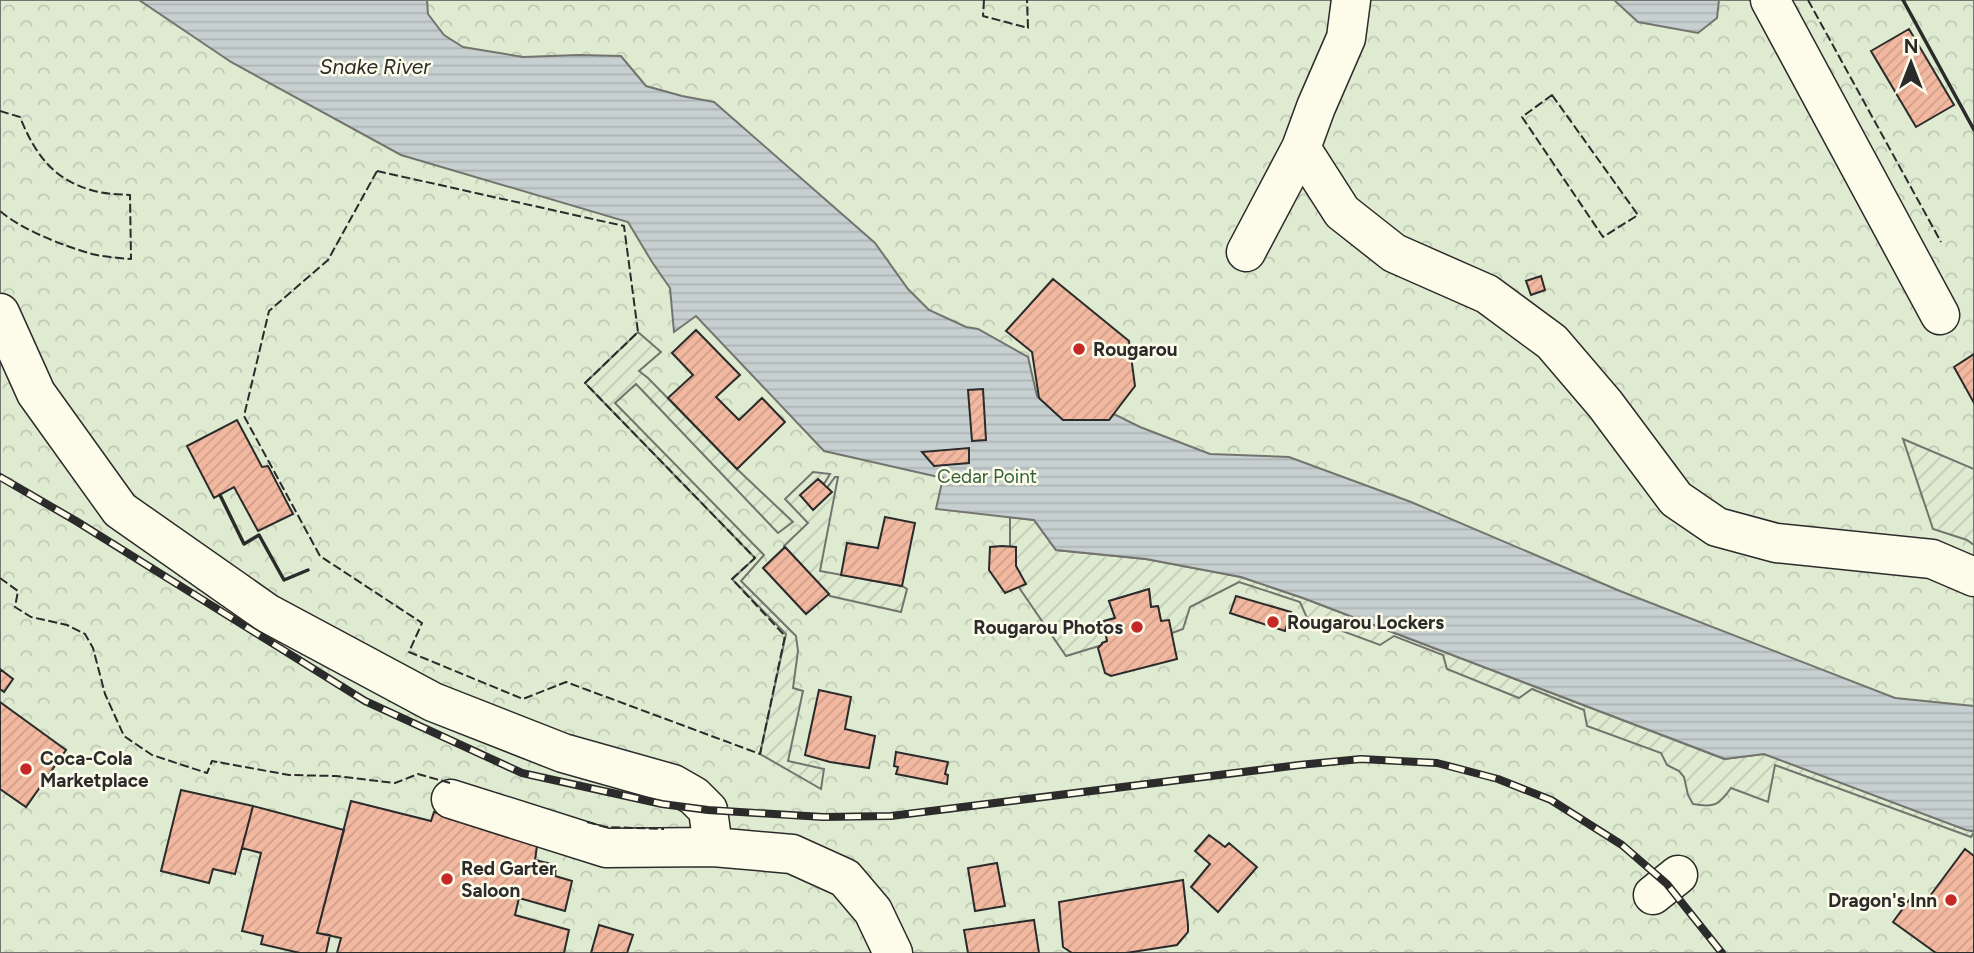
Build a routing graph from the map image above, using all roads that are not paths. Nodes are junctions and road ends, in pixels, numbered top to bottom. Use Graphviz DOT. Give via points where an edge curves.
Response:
graph roads {
  1 [pos="1351,0"];
  2 [pos="1770,0"];
  3 [pos="1301,148"];
  4 [pos="1246,252"];
  5 [pos="0,313"];
  6 [pos="1940,315"];
  7 [pos="1974,577"];
  8 [pos="451,799"];
  9 [pos="713,847"];
  10 [pos="894,953"];
  1 -- 3 [label="lane" via="1346,38"];
  2 -- 6 [label="lane"];
  3 -- 4 [label="lane"];
  3 -- 7 [label="lane" via="1342,212 1394,253 1488,294 1552,342 1676,499 1717,527 1776,543 1932,559"];
  5 -- 9 [label="lane" via="36,393 120,510 267,613 433,702 563,753 673,784 708,810"];
  8 -- 9 [label="lane" via="606,848"];
  9 -- 10 [label="lane" via="792,854 845,878 873,911"];
}
